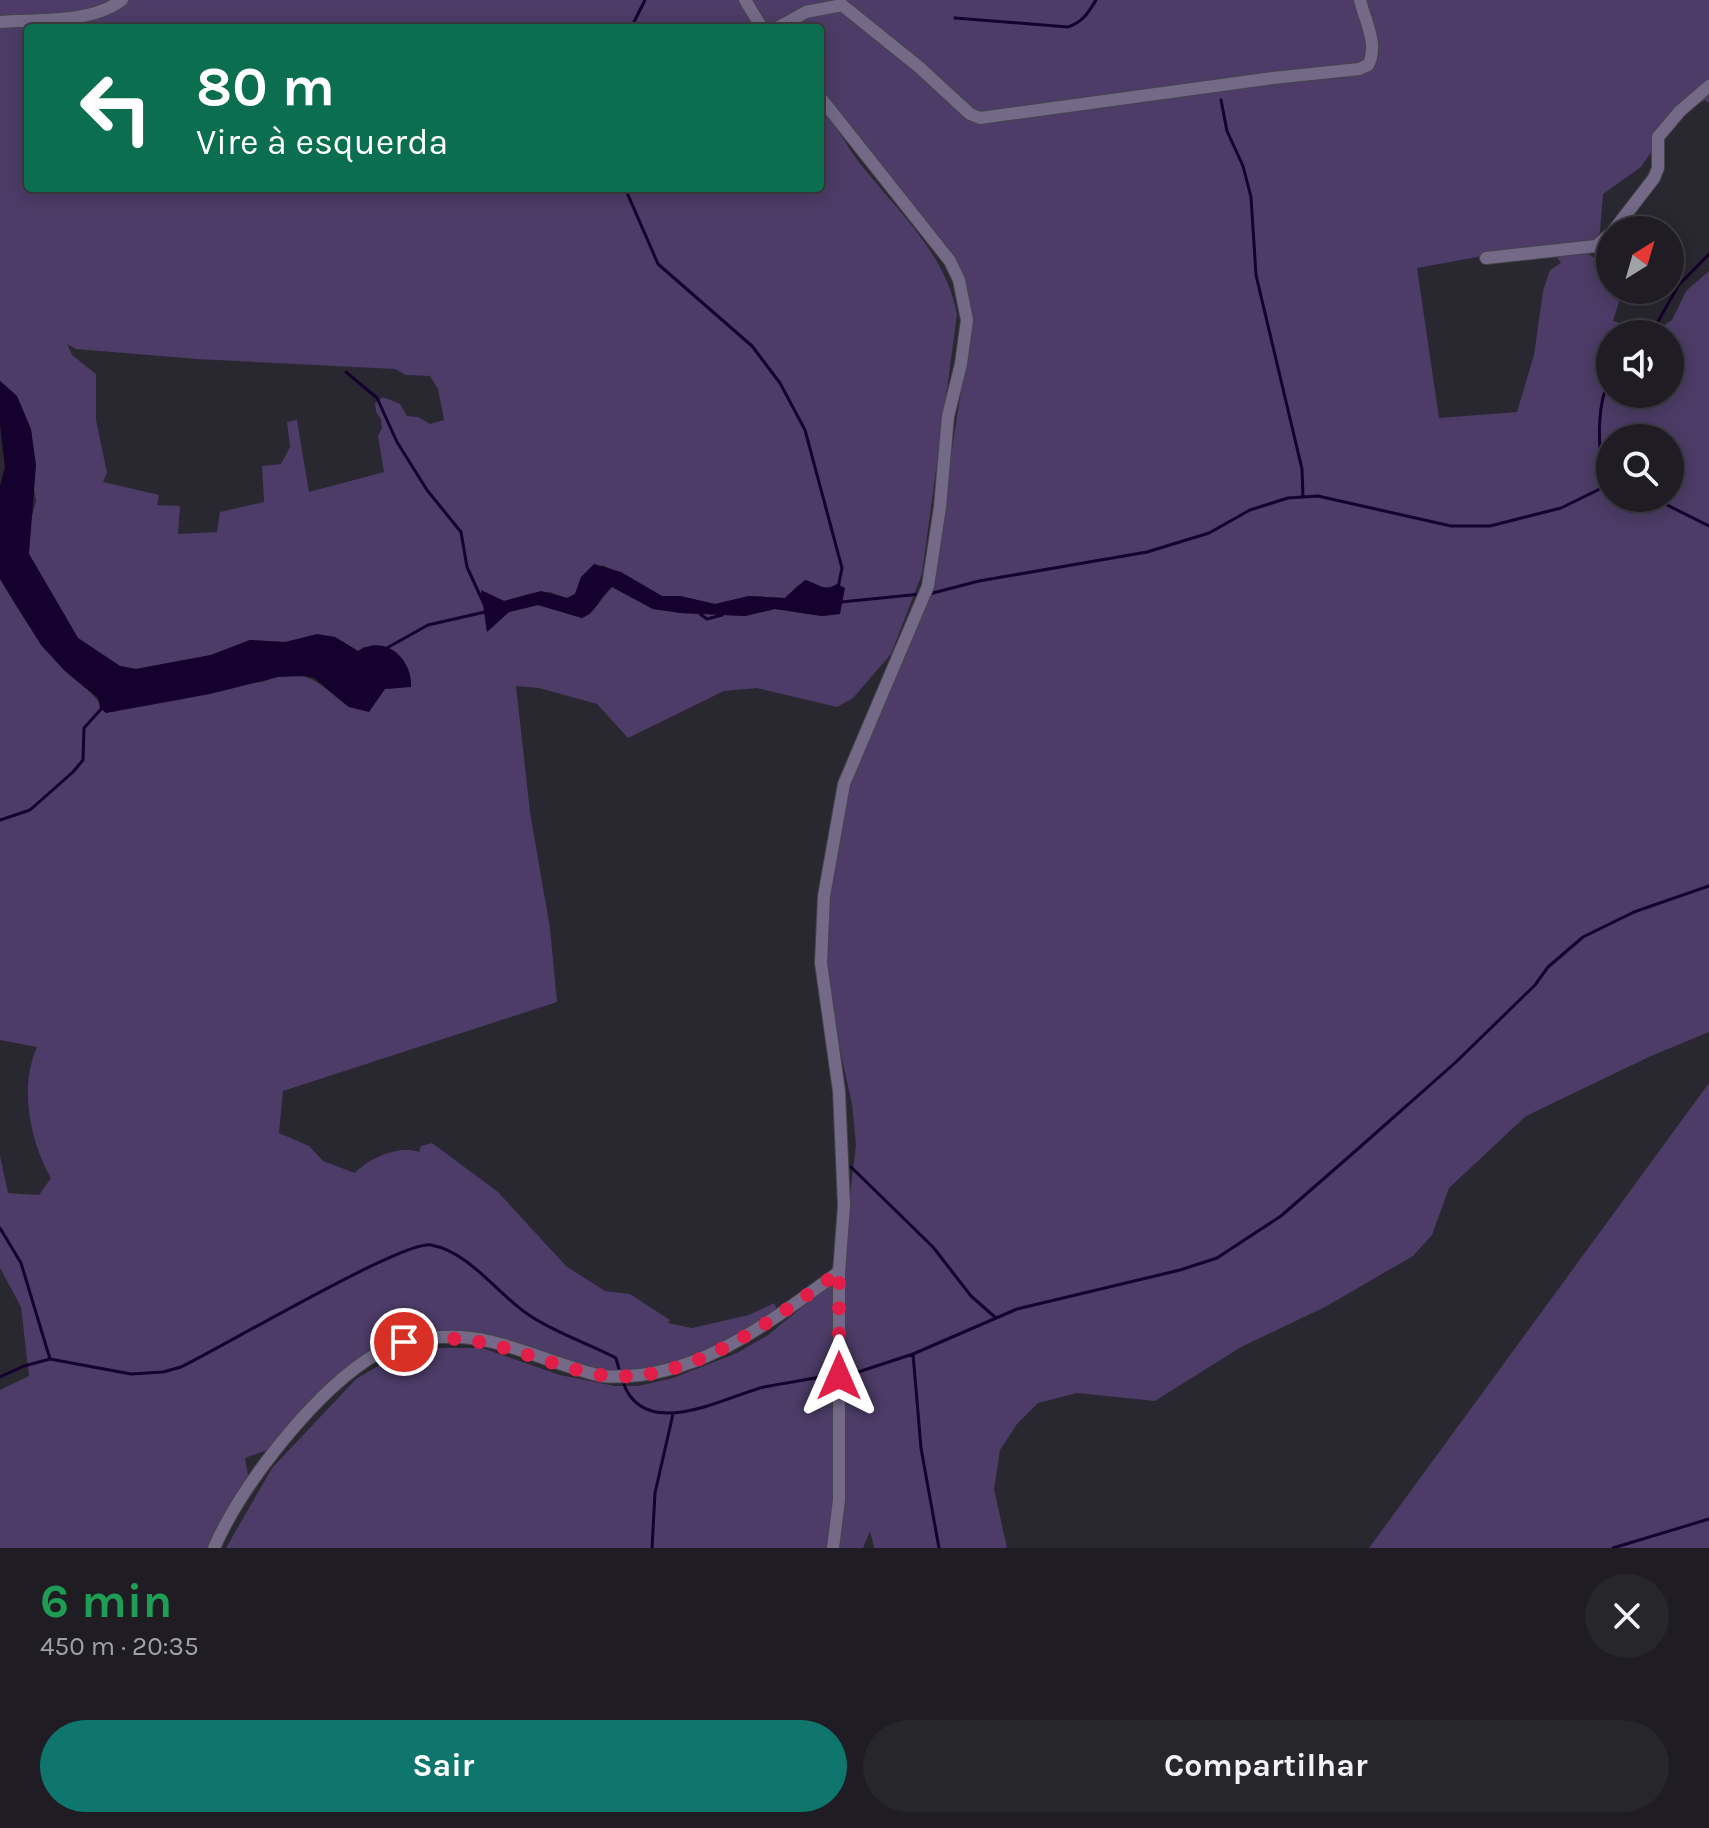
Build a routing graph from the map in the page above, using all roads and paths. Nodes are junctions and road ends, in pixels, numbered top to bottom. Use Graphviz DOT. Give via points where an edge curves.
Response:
graph roads {
  1 [pos="122,0"];
  2 [pos="745,0"];
  3 [pos="1360,0"];
  4 [pos="0,22"];
  5 [pos="760,24"];
  6 [pos="784,24"];
  7 [pos="1709,86"];
  8 [pos="824,102"];
  9 [pos="1624,216"];
  10 [pos="1596,246"];
  11 [pos="1486,258"];
  12 [pos="839,1272"];
  13 [pos="214,1548"];
  14 [pos="833,1548"];
  1 -- 4 [label="street" via="83,16"];
  2 -- 5 [label="street"];
  3 -- 6 [label="street" via="1373,57 1359,69 980,118 842,5 806,12"];
  7 -- 9 [label="street" via="1658,137 1654,178"];
  8 -- 12 [label="street" via="950,261 967,320 948,416 928,586 844,784 824,896 821,963 839,1091 844,1206"];
  10 -- 11 [label="street"];
  12 -- 13 [label="street" via="748,1337 651,1373 602,1376 464,1337 404,1342 379,1353 330,1391 272,1454"];
  12 -- 14 [label="street" via="839,1500"];
}
